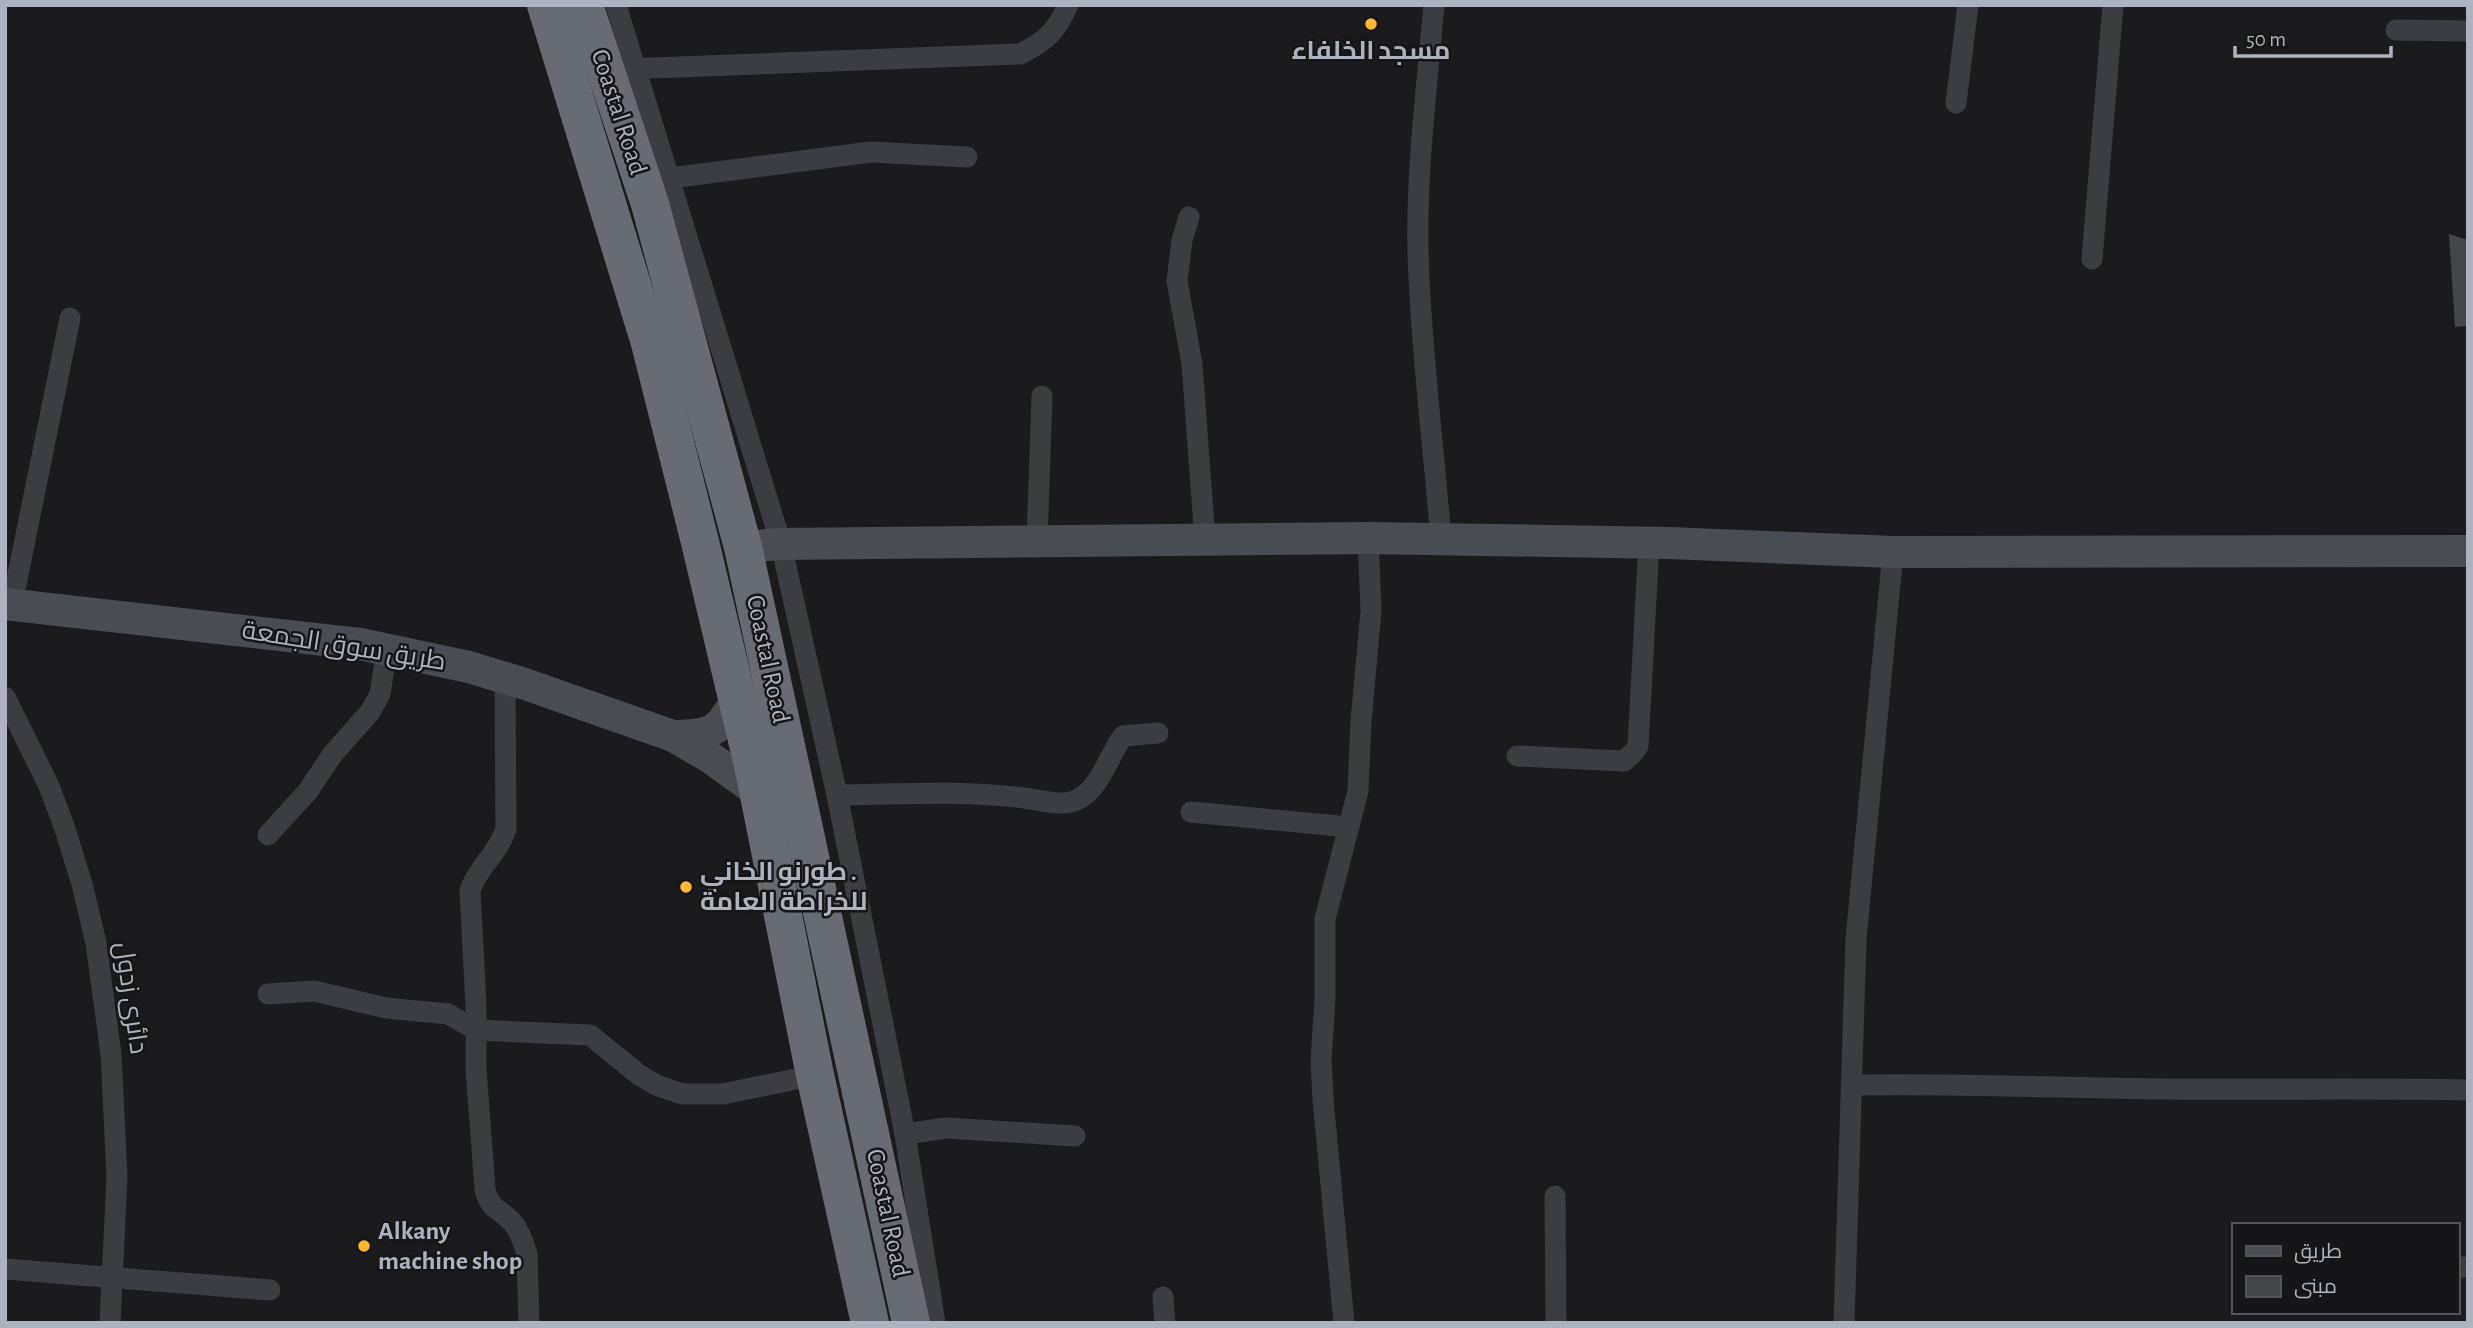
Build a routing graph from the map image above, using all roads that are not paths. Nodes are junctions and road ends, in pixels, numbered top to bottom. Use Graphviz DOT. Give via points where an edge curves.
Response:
graph roads {
  1 [pos="546,5"];
  2 [pos="584,5"];
  3 [pos="616,5"];
  4 [pos="1068,5"];
  5 [pos="1434,5"];
  6 [pos="1968,5"];
  7 [pos="2113,5"];
  8 [pos="2396,30"];
  9 [pos="2468,32"];
  10 [pos="622,69"];
  11 [pos="568,71"];
  12 [pos="1956,103"];
  13 [pos="967,157"];
  14 [pos="670,177"];
  15 [pos="1189,217"];
  16 [pos="2092,259"];
  17 [pos="70,317"];
  18 [pos="1042,396"];
  19 [pos="1368,538"];
  20 [pos="1441,539"];
  21 [pos="1205,540"];
  22 [pos="1037,541"];
  23 [pos="1649,543"];
  24 [pos="781,544"];
  25 [pos="743,547"];
  26 [pos="2468,551"];
  27 [pos="1893,552"];
  28 [pos="8,604"];
  29 [pos="387,649"];
  30 [pos="505,677"];
  31 [pos="6,699"];
  32 [pos="737,699"];
  33 [pos="1158,733"];
  34 [pos="673,736"];
  35 [pos="1517,756"];
  36 [pos="758,792"];
  37 [pos="837,795"];
  38 [pos="1191,813"];
  39 [pos="1349,827"];
  40 [pos="268,835"];
  41 [pos="268,995"];
  42 [pos="476,1030"];
  43 [pos="816,1076"];
  44 [pos="1852,1086"];
  45 [pos="2468,1090"];
  46 [pos="905,1134"];
  47 [pos="1075,1136"];
  48 [pos="1555,1196"];
  49 [pos="5,1269"];
  50 [pos="112,1276"];
  51 [pos="270,1290"];
  52 [pos="1163,1297"];
  53 [pos="110,1323"];
  54 [pos="529,1323"];
  55 [pos="870,1323"];
  56 [pos="911,1323"];
  57 [pos="934,1323"];
  58 [pos="1165,1323"];
  59 [pos="1344,1323"];
  60 [pos="1556,1323"];
  61 [pos="1844,1323"];
  1 -- 11 [label="highway, Coastal Road"];
  2 -- 10 [label="highway, Coastal Road"];
  3 -- 10 [label="street"];
  4 -- 10 [label="street" via="1060,23 1042,43 1020,54"];
  5 -- 20 [label="street" via="1418,254"];
  6 -- 12 [label="street"];
  7 -- 16 [label="street"];
  8 -- 9 [label="street"];
  10 -- 11 [label="street"];
  10 -- 14 [label="street"];
  10 -- 25 [label="highway, Coastal Road" via="650,204"];
  11 -- 32 [label="highway, Coastal Road" via="650,343"];
  13 -- 14 [label="street" via="871,152"];
  14 -- 24 [label="street"];
  15 -- 21 [label="street" via="1177,281 1192,364"];
  17 -- 28 [label="street"];
  18 -- 22 [label="street"];
  19 -- 20 [label="street"];
  19 -- 21 [label="street"];
  19 -- 39 [label="street" via="1371,611 1358,791"];
  20 -- 23 [label="street"];
  21 -- 22 [label="street"];
  22 -- 24 [label="street"];
  23 -- 27 [label="street"];
  23 -- 35 [label="street" via="1638,746 1624,761"];
  24 -- 25 [label="street"];
  24 -- 37 [label="street"];
  25 -- 56 [label="highway, Coastal Road"];
  26 -- 27 [label="street"];
  27 -- 44 [label="street" via="1856,939"];
  28 -- 29 [label="street, طريق سوق الجمعة"];
  29 -- 30 [label="street, طريق سوق الجمعة"];
  29 -- 40 [label="street" via="380,694 370,712"];
  30 -- 34 [label="street, طريق سوق الجمعة"];
  30 -- 42 [label="street" via="506,829 470,890"];
  31 -- 50 [label="street, دائرى زدول" via="49,786 85,893 96,943 112,1068 117,1177"];
  32 -- 34 [label="street, طريق سوق الجمعة" via="724,723 702,735"];
  32 -- 36 [label="highway, Coastal Road"];
  33 -- 37 [label="street" via="1123,736 1090,789 1067,803 939,793"];
  34 -- 36 [label="street, طريق سوق الجمعة"];
  36 -- 43 [label="highway, Coastal Road"];
  37 -- 46 [label="street"];
  38 -- 39 [label="street"];
  39 -- 59 [label="street" via="1325,919 1321,1060"];
  41 -- 42 [label="street" via="314,990 386,1009 448,1013"];
  42 -- 43 [label="street" via="590,1035 638,1074 682,1094 723,1094"];
  42 -- 54 [label="street" via="485,1189 491,1205 512,1221 527,1254"];
  43 -- 55 [label="highway, Coastal Road"];
  44 -- 45 [label="street" via="1945,1083"];
  44 -- 61 [label="street"];
  46 -- 47 [label="street" via="946,1128"];
  46 -- 57 [label="street"];
  48 -- 60 [label="street"];
  49 -- 50 [label="street"];
  50 -- 51 [label="street"];
  50 -- 53 [label="street, دائرى زدول"];
  52 -- 58 [label="street"];
}
